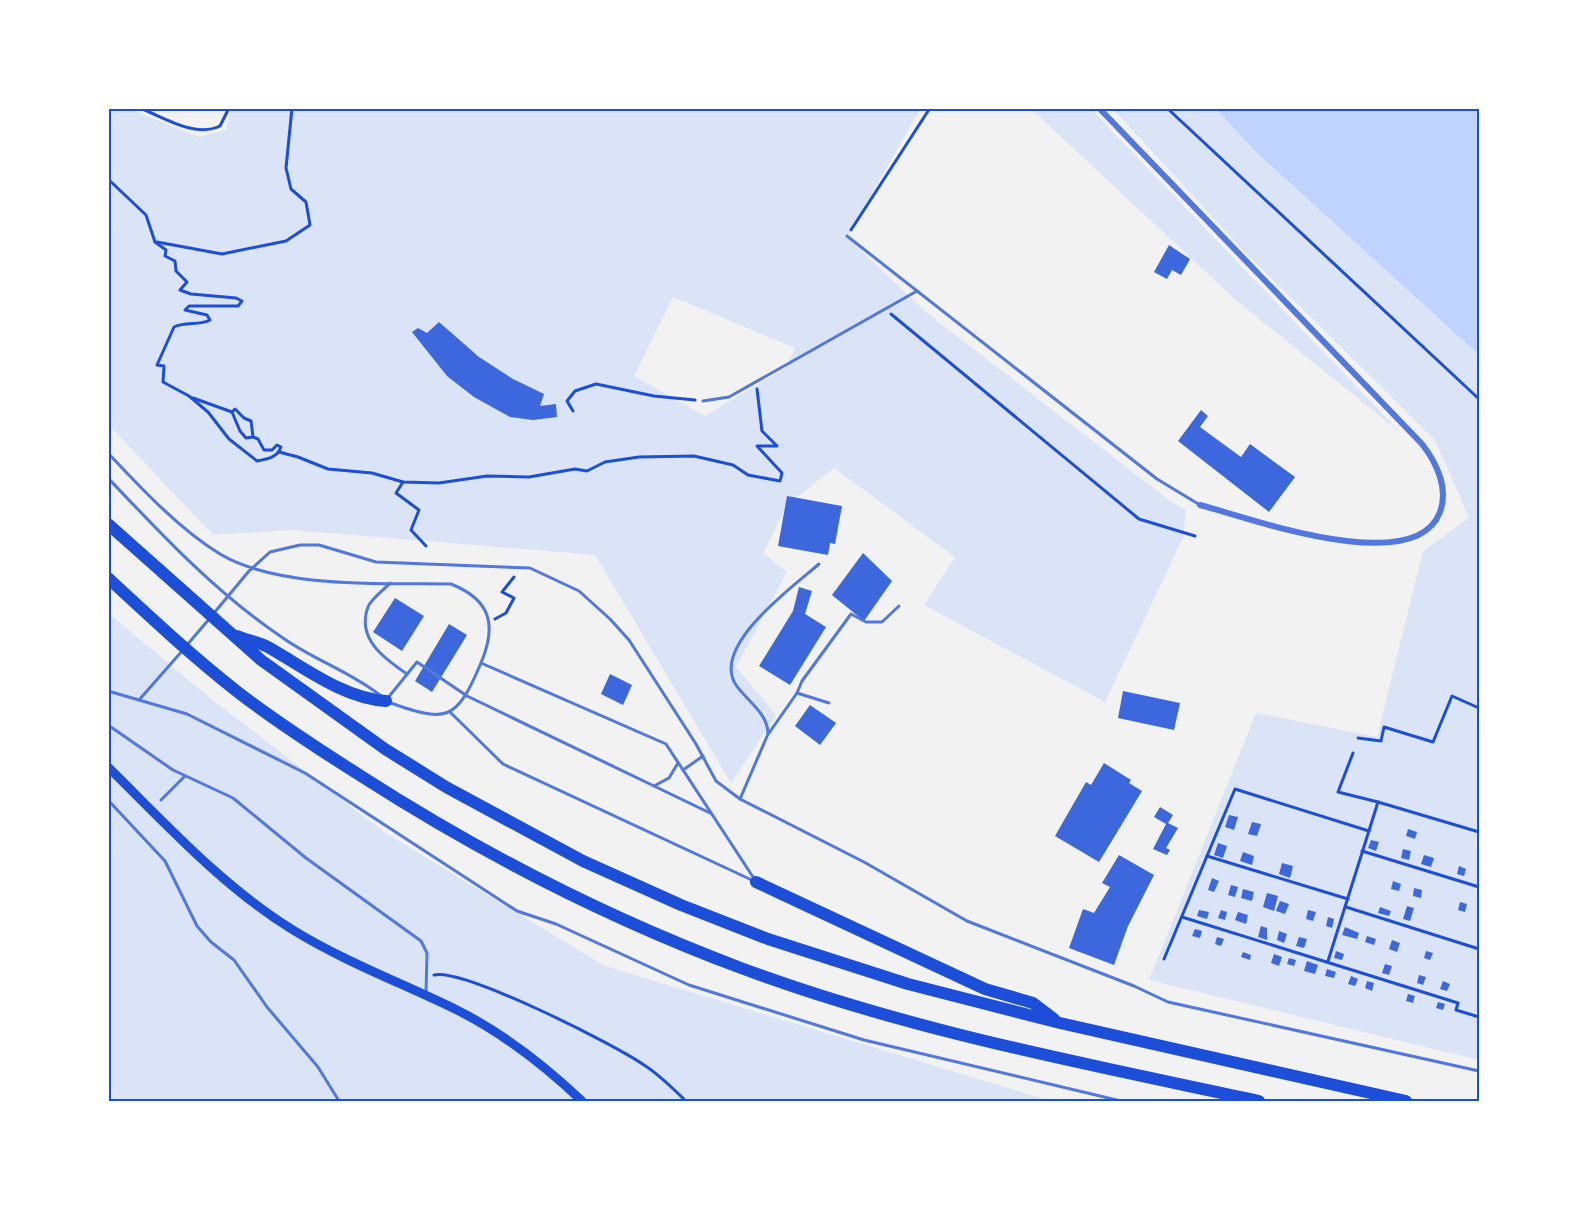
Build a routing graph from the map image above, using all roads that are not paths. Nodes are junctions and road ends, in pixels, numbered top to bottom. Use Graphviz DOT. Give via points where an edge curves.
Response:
graph roads {
  1 [pos="1099,108"];
  2 [pos="847,237"];
  3 [pos="917,291"];
  4 [pos="703,401"];
  5 [pos="108,453"];
  6 [pos="108,478"];
  7 [pos="1200,505"];
  8 [pos="108,524"];
  9 [pos="819,564"];
  10 [pos="108,578"];
  11 [pos="390,583"];
  12 [pos="899,606"];
  13 [pos="230,634"];
  14 [pos="481,663"];
  15 [pos="407,674"];
  16 [pos="108,691"];
  17 [pos="797,693"];
  18 [pos="467,696"];
  19 [pos="139,700"];
  20 [pos="386,701"];
  21 [pos="829,703"];
  22 [pos="451,712"];
  23 [pos="108,725"];
  24 [pos="768,734"];
  25 [pos="703,756"];
  26 [pos="678,763"];
  27 [pos="108,767"];
  28 [pos="682,770"];
  29 [pos="185,776"];
  30 [pos="654,786"];
  31 [pos="108,800"];
  32 [pos="161,800"];
  33 [pos="740,800"];
  34 [pos="711,814"];
  35 [pos="756,882"];
  36 [pos="426,996"];
  37 [pos="1060,1023"];
  38 [pos="1479,1071"];
  39 [pos="339,1101"];
  40 [pos="582,1101"];
  41 [pos="1121,1101"];
  42 [pos="1259,1101"];
  43 [pos="1406,1101"];
  1 -- 7 [label="street" via="1422,444 1438,471 1443,497 1430,527 1405,541 1389,544 1339,541"];
  2 -- 3 [label="lane"];
  3 -- 4 [label="lane" via="729,397"];
  3 -- 7 [label="lane" via="1157,479"];
  5 -- 11 [label="lane" via="181,524 220,554 299,578"];
  6 -- 20 [label="lane" via="241,608 313,657 363,681"];
  8 -- 13 [label="highway"];
  9 -- 24 [label="lane" via="759,616 732,660 735,683 768,725"];
  10 -- 42 [label="highway" via="166,632 295,734 424,817 560,891 743,969 891,1015 1046,1055"];
  11 -- 14 [label="lane" via="451,584 473,595 489,622 488,647"];
  11 -- 15 [label="lane" via="368,606 366,630 372,646 385,660"];
  12 -- 17 [label="lane" via="882,622 866,622 851,614"];
  13 -- 20 [label="highway" via="266,646 365,699"];
  13 -- 37 [label="highway" via="385,749 446,787 589,863 768,939 908,984"];
  14 -- 18 [label="lane"];
  14 -- 26 [label="lane" via="666,744"];
  15 -- 18 [label="lane" via="417,662"];
  15 -- 20 [label="lane"];
  16 -- 19 [label="lane"];
  17 -- 21 [label="lane"];
  17 -- 24 [label="lane"];
  18 -- 22 [label="lane"];
  18 -- 30 [label="lane"];
  19 -- 25 [label="lane" via="270,552 319,545 376,562 530,568 579,591 629,640"];
  19 -- 41 [label="lane" via="187,714 305,773 517,910 690,985 864,1040"];
  20 -- 22 [label="lane" via="432,716"];
  22 -- 35 [label="lane" via="503,764"];
  23 -- 29 [label="lane"];
  24 -- 33 [label="lane"];
  25 -- 28 [label="lane"];
  25 -- 33 [label="lane" via="716,781"];
  26 -- 28 [label="lane"];
  26 -- 30 [label="lane" via="669,778"];
  27 -- 36 [label="main road" via="250,900 292,930"];
  28 -- 34 [label="lane"];
  29 -- 32 [label="lane"];
  29 -- 36 [label="lane" via="233,798 306,858 421,941 427,953"];
  30 -- 34 [label="lane"];
  31 -- 39 [label="lane" via="165,861 197,926 234,960 267,1007 318,1067"];
  33 -- 38 [label="lane" via="864,862 968,921 1168,1002"];
  34 -- 35 [label="lane"];
  35 -- 37 [label="highway" via="985,988 1033,1003"];
  36 -- 40 [label="main road" via="507,1040"];
  37 -- 43 [label="highway"];
}
